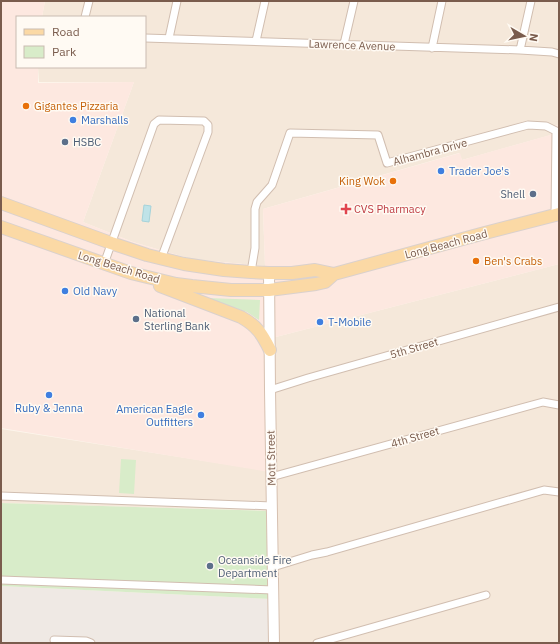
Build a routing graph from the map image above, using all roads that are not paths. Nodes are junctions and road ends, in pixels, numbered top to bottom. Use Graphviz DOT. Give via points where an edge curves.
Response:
graph roads {
  1 [pos="89,1"];
  2 [pos="177,1"];
  3 [pos="266,1"];
  4 [pos="354,1"];
  5 [pos="442,1"];
  6 [pos="531,1"];
  7 [pos="85,16"];
  8 [pos="146,38"];
  9 [pos="169,38"];
  10 [pos="256,42"];
  11 [pos="344,44"];
  12 [pos="432,48"];
  13 [pos="520,50"];
  14 [pos="559,54"];
  15 [pos="1,203"];
  16 [pos="557,214"];
  17 [pos="1,228"];
  18 [pos="111,243"];
  19 [pos="161,259"];
  20 [pos="104,264"];
  21 [pos="251,272"];
  22 [pos="131,273"];
  23 [pos="269,273"];
  24 [pos="334,274"];
  25 [pos="270,290"];
  26 [pos="559,307"];
  27 [pos="270,350"];
  28 [pos="270,390"];
  29 [pos="559,405"];
  30 [pos="271,477"];
  31 [pos="559,492"];
  32 [pos="1,496"];
  33 [pos="272,506"];
  34 [pos="273,567"];
  35 [pos="1,580"];
  36 [pos="273,590"];
  37 [pos="486,595"];
  38 [pos="54,640"];
  39 [pos="91,643"];
  40 [pos="274,643"];
  41 [pos="317,643"];
  1 -- 7 [label="street"];
  2 -- 9 [label="street"];
  3 -- 10 [label="street"];
  4 -- 11 [label="street"];
  5 -- 12 [label="street"];
  6 -- 13 [label="street"];
  8 -- 9 [label="street, Lawrence Avenue"];
  9 -- 10 [label="street, Lawrence Avenue"];
  10 -- 11 [label="street, Lawrence Avenue"];
  11 -- 12 [label="street, Lawrence Avenue"];
  12 -- 13 [label="street, Lawrence Avenue"];
  13 -- 14 [label="street, Lawrence Avenue"];
  15 -- 18 [label="main road, Long Beach Road"];
  16 -- 21 [label="street, Alhambra Drive" via="556,131 546,126 528,125 387,163 378,135 290,133 272,185 257,202 255,209 255,248"];
  16 -- 24 [label="main road, Long Beach Road"];
  17 -- 20 [label="main road, Long Beach Road"];
  18 -- 19 [label="main road, Long Beach Road"];
  18 -- 19 [label="street" via="154,124 159,120 204,121 208,125 208,132"];
  18 -- 20 [label="street"];
  19 -- 21 [label="main road, Long Beach Road"];
  20 -- 22 [label="main road, Long Beach Road"];
  21 -- 23 [label="main road, Long Beach Road"];
  22 -- 25 [label="main road, Long Beach Road" via="192,286"];
  22 -- 27 [label="main road" via="165,289 245,319 258,329"];
  23 -- 24 [label="main road, Long Beach Road" via="315,270"];
  23 -- 25 [label="main road, Mott Street"];
  24 -- 25 [label="main road, Long Beach Road" via="325,282"];
  25 -- 27 [label="main road, Mott Street"];
  26 -- 28 [label="street, 5th Street"];
  27 -- 28 [label="main road, Mott Street"];
  28 -- 30 [label="main road, Mott Street"];
  29 -- 30 [label="street, 4th Street" via="543,402"];
  30 -- 33 [label="main road, Mott Street"];
  31 -- 34 [label="street" via="544,490"];
  32 -- 33 [label="street"];
  33 -- 34 [label="main road, Mott Street"];
  34 -- 36 [label="main road, Mott Street"];
  35 -- 36 [label="street"];
  36 -- 40 [label="main road, Mott Street"];
  37 -- 41 [label="street"];
  38 -- 39 [label="street"];
}
